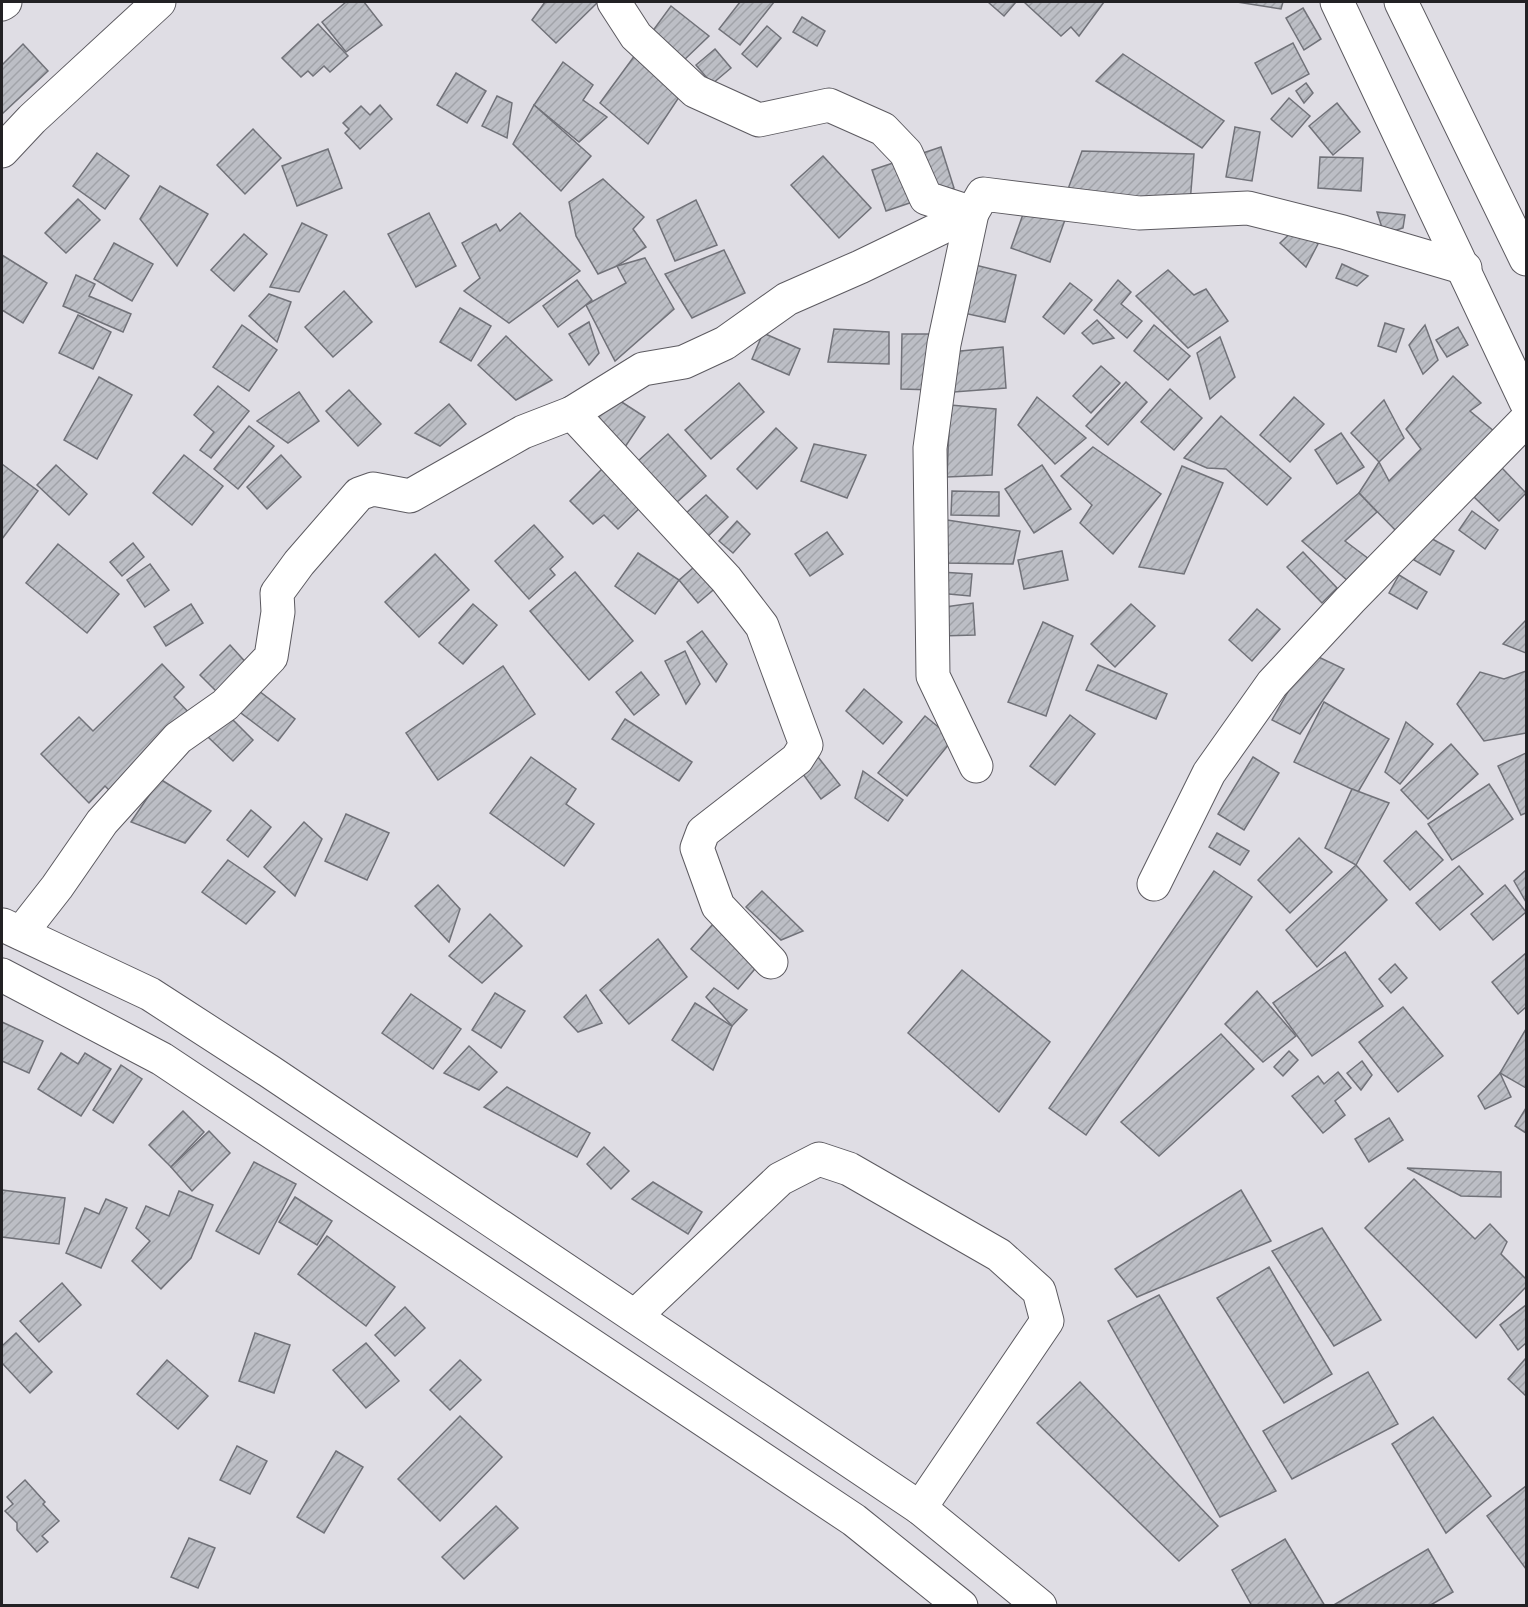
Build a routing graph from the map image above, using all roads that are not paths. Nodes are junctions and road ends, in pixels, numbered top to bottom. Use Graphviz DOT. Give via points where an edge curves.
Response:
graph roads {
  1 [pos="5,2"];
  2 [pos="159,2"];
  3 [pos="614,2"];
  4 [pos="1337,2"];
  5 [pos="1401,2"];
  6 [pos="2,4"];
  7 [pos="2,150"];
  8 [pos="972,213"];
  9 [pos="1527,259"];
  10 [pos="1465,268"];
  11 [pos="1527,402"];
  12 [pos="572,413"];
  13 [pos="1527,420"];
  14 [pos="976,766"];
  15 [pos="1154,884"];
  16 [pos="11,929"];
  17 [pos="771,962"];
  18 [pos="2,975"];
  19 [pos="635,1316"];
  20 [pos="920,1508"];
  21 [pos="961,1605"];
  22 [pos="1040,1605"];
  1 -- 6 [label="street"];
  2 -- 7 [label="street"];
  3 -- 8 [label="street" via="636,36 695,91 759,120 829,105 883,129 906,153 927,198"];
  4 -- 10 [label="street"];
  5 -- 9 [label="street"];
  8 -- 10 [label="street" via="983,194 1139,213 1248,208"];
  8 -- 12 [label="street" via="787,299 725,343 684,362 643,369"];
  8 -- 14 [label="street" via="944,344 930,448 933,676"];
  10 -- 11 [label="street"];
  12 -- 16 [label="street" via="523,432 410,496 373,489 359,494 277,593 271,657 225,705 178,738 102,822 57,886"];
  12 -- 17 [label="street" via="719,570 762,626 806,745 797,759 703,832 697,848 718,906"];
  13 -- 15 [label="street" via="1272,684 1209,773"];
  16 -- 19 [label="street" via="150,994"];
  18 -- 21 [label="street" via="162,1059 854,1520"];
  19 -- 20 [label="street"];
  19 -- 20 [label="street" via="780,1179 819,1159 849,1169 999,1256 1039,1291 1047,1321"];
  20 -- 22 [label="street"];
}
